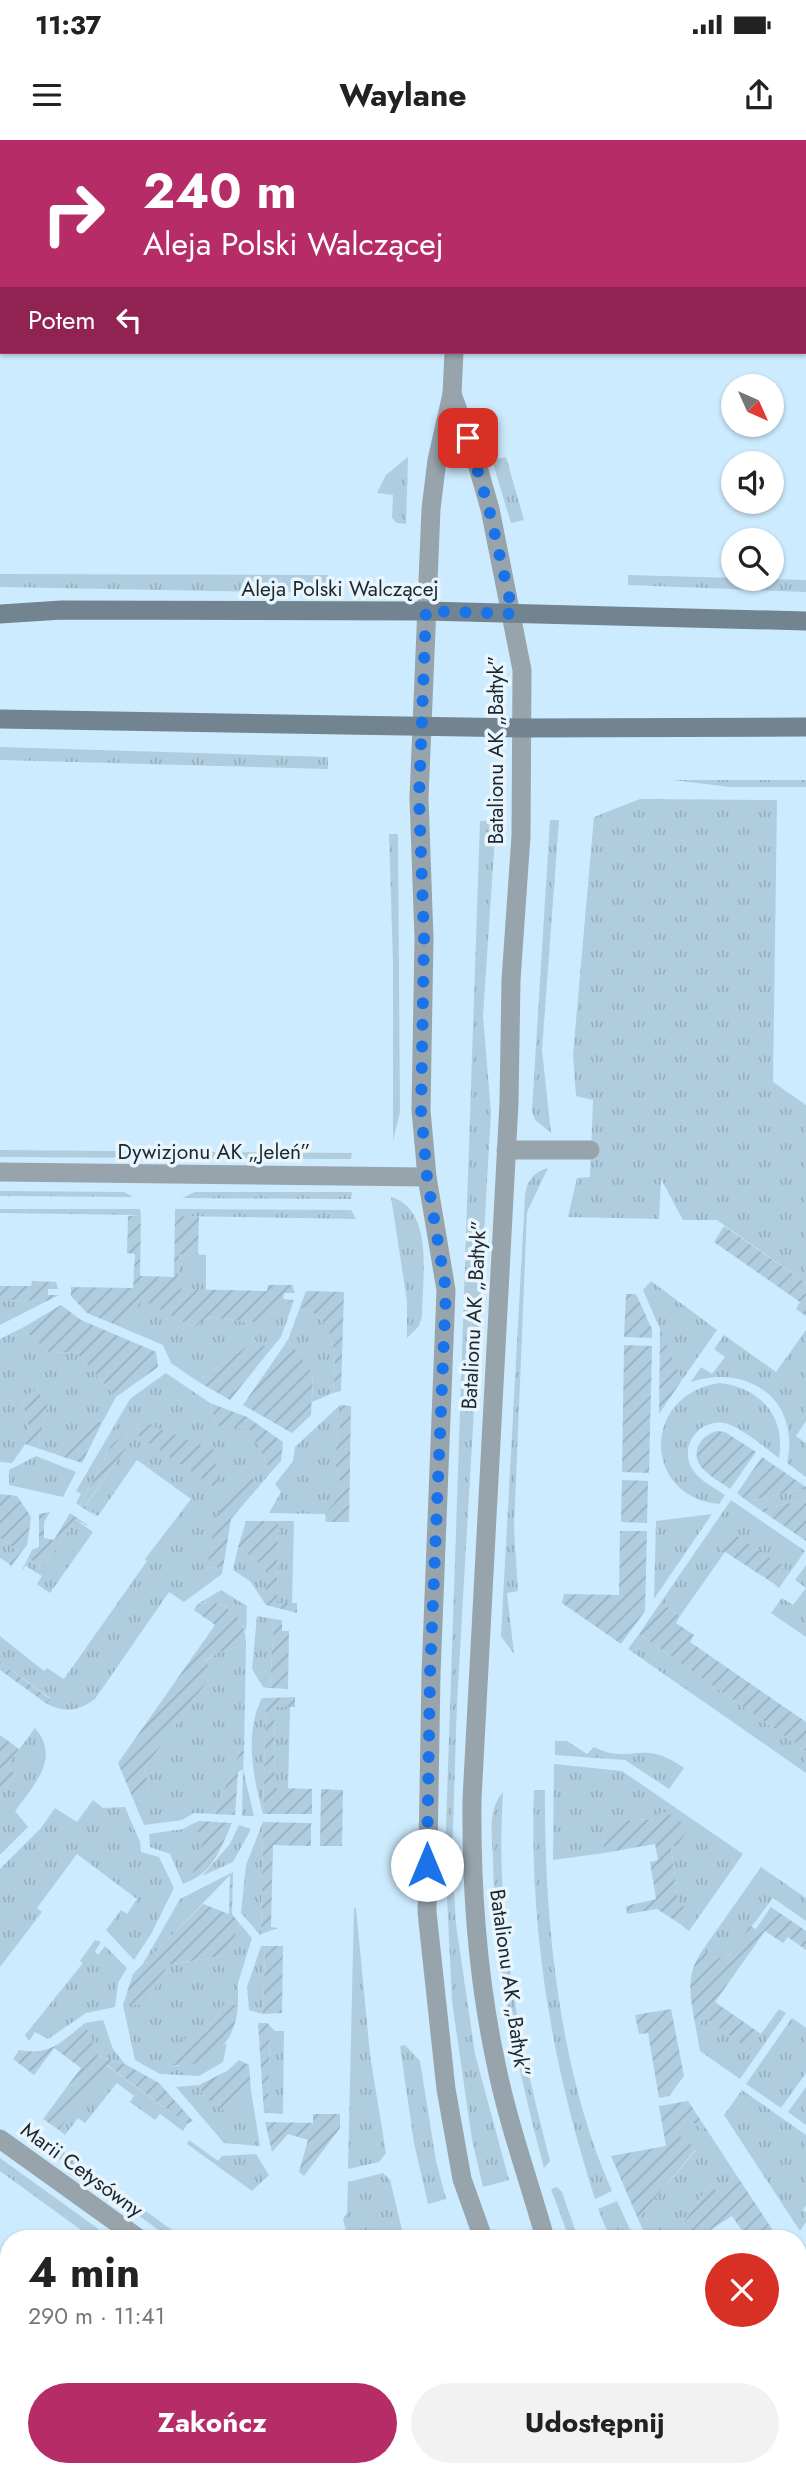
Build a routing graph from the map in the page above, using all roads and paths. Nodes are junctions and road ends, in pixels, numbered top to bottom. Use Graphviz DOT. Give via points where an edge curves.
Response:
graph roads {
  1 [pos="454,354"];
  2 [pos="452,394"];
  3 [pos="426,611"];
  4 [pos="0,614"];
  5 [pos="513,614"];
  6 [pos="806,621"];
  7 [pos="0,719"];
  8 [pos="424,725"];
  9 [pos="806,727"];
  10 [pos="522,728"];
  11 [pos="506,1150"];
  12 [pos="590,1150"];
  13 [pos="0,1172"];
  14 [pos="427,1177"];
  15 [pos="0,2139"];
  16 [pos="127,2230"];
  17 [pos="480,2230"];
  18 [pos="542,2230"];
  1 -- 2 [label="street, Batalionu AK „Bałtyk”"];
  2 -- 3 [label="street, Batalionu AK „Bałtyk”" via="437,460"];
  2 -- 5 [label="street, Batalionu AK „Bałtyk”" via="476,460"];
  3 -- 4 [label="main road, Aleja Polski Walczącej" via="62,610"];
  3 -- 5 [label="main road, Aleja Polski Walczącej"];
  3 -- 8 [label="street, Batalionu AK „Bałtyk”"];
  5 -- 6 [label="main road, Aleja Polski Walczącej"];
  5 -- 10 [label="street, Batalionu AK „Bałtyk”" via="522,670"];
  7 -- 8 [label="main road"];
  8 -- 10 [label="main road"];
  8 -- 14 [label="street, Batalionu AK „Bałtyk”" via="419,798 424,938 421,1059"];
  9 -- 10 [label="main road"];
  10 -- 11 [label="street, Batalionu AK „Bałtyk”"];
  11 -- 12 [label="street"];
  11 -- 18 [label="street, Batalionu AK „Bałtyk”" via="471,1874 477,1949 495,2058"];
  13 -- 14 [label="street, Dywizjonu AK „Jeleń”"];
  14 -- 17 [label="street, Batalionu AK „Bałtyk”" via="446,1290 430,1674 427,1912 446,2089 462,2179"];
  15 -- 16 [label="street, Marii Cetysówny"];
}
